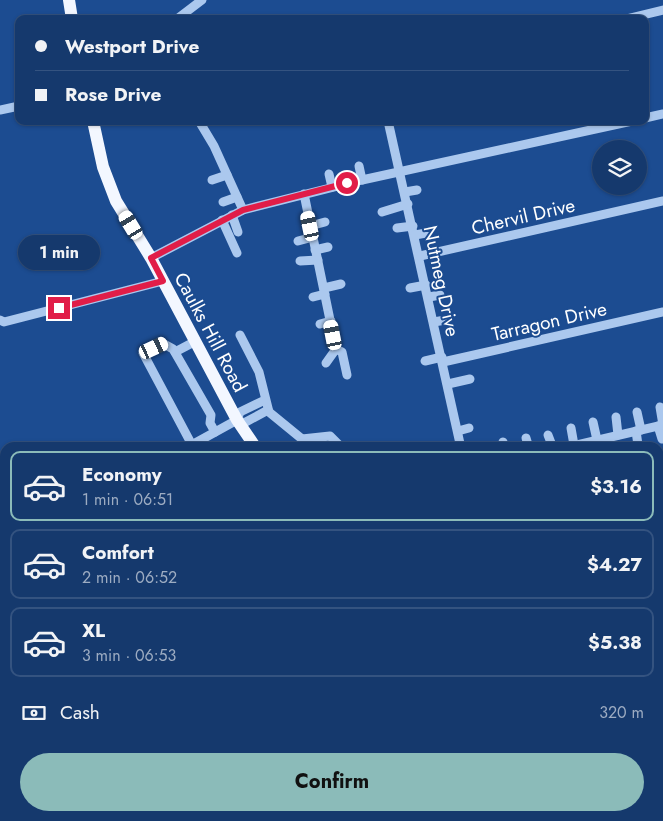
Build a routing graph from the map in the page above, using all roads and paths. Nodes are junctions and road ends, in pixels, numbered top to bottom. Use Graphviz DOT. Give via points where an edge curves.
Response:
graph roads {
  1 [pos="68,0"];
  2 [pos="202,0"];
  3 [pos="663,10"];
  4 [pos="71,15"];
  5 [pos="182,15"];
  6 [pos="642,15"];
  7 [pos="15,107"];
  8 [pos="0,110"];
  9 [pos="663,114"];
  10 [pos="649,117"];
  11 [pos="94,125"];
  12 [pos="201,125"];
  13 [pos="389,125"];
  14 [pos="614,125"];
  15 [pos="359,166"];
  16 [pos="400,172"];
  17 [pos="329,174"];
  18 [pos="227,175"];
  19 [pos="212,180"];
  20 [pos="362,180"];
  21 [pos="332,187"];
  22 [pos="417,190"];
  23 [pos="405,192"];
  24 [pos="304,194"];
  25 [pos="237,197"];
  26 [pos="663,200"];
  27 [pos="223,202"];
  28 [pos="408,204"];
  29 [pos="243,210"];
  30 [pos="382,212"];
  31 [pos="232,215"];
  32 [pos="222,220"];
  33 [pos="325,222"];
  34 [pos="310,226"];
  35 [pos="413,226"];
  36 [pos="397,228"];
  37 [pos="238,232"];
  38 [pos="426,233"];
  39 [pos="415,235"];
  40 [pos="313,238"];
  41 [pos="298,241"];
  42 [pos="328,247"];
  43 [pos="316,250"];
  44 [pos="237,253"];
  45 [pos="420,256"];
  46 [pos="151,258"];
  47 [pos="318,260"];
  48 [pos="300,261"];
  49 [pos="163,281"];
  50 [pos="341,284"];
  51 [pos="426,285"];
  52 [pos="410,288"];
  53 [pos="324,291"];
  54 [pos="440,295"];
  55 [pos="428,296"];
  56 [pos="312,297"];
  57 [pos="663,312"];
  58 [pos="445,320"];
  59 [pos="2,321"];
  60 [pos="331,321"];
  61 [pos="434,322"];
  62 [pos="320,324"];
  63 [pos="240,335"];
  64 [pos="194,342"];
  65 [pos="336,349"];
  66 [pos="175,352"];
  67 [pos="442,360"];
  68 [pos="426,361"];
  69 [pos="326,364"];
  70 [pos="347,375"];
  71 [pos="470,379"];
  72 [pos="448,384"];
  73 [pos="265,400"];
  74 [pos="660,407"];
  75 [pos="268,410"];
  76 [pos="637,412"];
  77 [pos="616,417"];
  78 [pos="237,420"];
  79 [pos="593,422"];
  80 [pos="661,425"];
  81 [pos="470,428"];
  82 [pos="571,428"];
  83 [pos="638,430"];
  84 [pos="458,431"];
  85 [pos="215,432"];
  86 [pos="548,435"];
  87 [pos="618,435"];
  88 [pos="526,438"];
  89 [pos="662,438"];
  90 [pos="302,439"];
  91 [pos="597,440"];
  92 [pos="188,442"];
  93 [pos="197,442"];
  94 [pos="252,442"];
  95 [pos="304,442"];
  96 [pos="336,442"];
  97 [pos="460,442"];
  98 [pos="527,442"];
  99 [pos="551,442"];
  100 [pos="576,442"];
  101 [pos="590,442"];
  102 [pos="638,442"];
  1 -- 4 [label="main road"];
  2 -- 5 [label="street"];
  3 -- 6 [label="street"];
  7 -- 8 [label="street"];
  9 -- 10 [label="street"];
  11 -- 46 [label="main road, Caulks Hill Road" via="103,168 116,201"];
  12 -- 18 [label="street"];
  13 -- 16 [label="street, Nutmeg Drive"];
  14 -- 16 [label="street"];
  15 -- 20 [label="street"];
  16 -- 20 [label="street"];
  16 -- 23 [label="street, Nutmeg Drive"];
  17 -- 21 [label="street"];
  18 -- 19 [label="street"];
  18 -- 25 [label="street"];
  20 -- 21 [label="street"];
  21 -- 24 [label="street"];
  22 -- 23 [label="street"];
  23 -- 28 [label="street, Nutmeg Drive"];
  24 -- 29 [label="street"];
  24 -- 34 [label="street"];
  25 -- 27 [label="street"];
  25 -- 29 [label="street"];
  26 -- 45 [label="street, Chervil Drive"];
  28 -- 30 [label="street"];
  28 -- 35 [label="street, Nutmeg Drive"];
  29 -- 31 [label="street"];
  31 -- 32 [label="street"];
  31 -- 37 [label="street"];
  32 -- 44 [label="street"];
  32 -- 46 [label="street"];
  33 -- 34 [label="street"];
  34 -- 40 [label="street"];
  35 -- 36 [label="street"];
  35 -- 39 [label="street, Nutmeg Drive"];
  38 -- 39 [label="street"];
  39 -- 45 [label="street, Nutmeg Drive"];
  40 -- 41 [label="street"];
  40 -- 43 [label="street"];
  42 -- 43 [label="street"];
  43 -- 47 [label="street"];
  45 -- 51 [label="street, Nutmeg Drive"];
  46 -- 49 [label="main road, Caulks Hill Road"];
  47 -- 48 [label="street"];
  47 -- 53 [label="street"];
  49 -- 59 [label="street"];
  49 -- 64 [label="main road, Caulks Hill Road"];
  50 -- 53 [label="street"];
  51 -- 52 [label="street"];
  51 -- 55 [label="street, Nutmeg Drive"];
  53 -- 56 [label="street"];
  53 -- 60 [label="street"];
  54 -- 55 [label="street"];
  55 -- 61 [label="street, Nutmeg Drive"];
  57 -- 67 [label="street, Tarragon Drive"];
  58 -- 61 [label="street"];
  60 -- 62 [label="street"];
  60 -- 65 [label="street"];
  61 -- 67 [label="street, Nutmeg Drive"];
  63 -- 73 [label="street" via="259,372"];
  64 -- 66 [label="street"];
  64 -- 78 [label="main road, Caulks Hill Road"];
  65 -- 69 [label="street"];
  65 -- 70 [label="street" via="342,352"];
  66 -- 85 [label="street" via="212,415 210,424"];
  66 -- 92 [label="street" via="164,344 143,353"];
  67 -- 68 [label="street, Tarragon Drive"];
  67 -- 72 [label="street, Nutmeg Drive"];
  71 -- 72 [label="street"];
  72 -- 84 [label="street, Nutmeg Drive"];
  73 -- 75 [label="street"];
  73 -- 78 [label="street" via="240,412"];
  74 -- 80 [label="street"];
  75 -- 78 [label="street" via="244,423"];
  75 -- 90 [label="street"];
  76 -- 83 [label="street"];
  77 -- 87 [label="street"];
  78 -- 85 [label="street"];
  78 -- 94 [label="main road, Caulks Hill Road"];
  79 -- 91 [label="street"];
  80 -- 83 [label="street"];
  80 -- 89 [label="street"];
  81 -- 84 [label="street"];
  82 -- 100 [label="street"];
  83 -- 87 [label="street"];
  83 -- 102 [label="street"];
  84 -- 97 [label="street, Nutmeg Drive"];
  85 -- 93 [label="street"];
  86 -- 99 [label="street"];
  87 -- 91 [label="street"];
  88 -- 98 [label="street"];
  90 -- 95 [label="street"];
  90 -- 96 [label="street" via="330,436"];
  91 -- 101 [label="street"];
}
